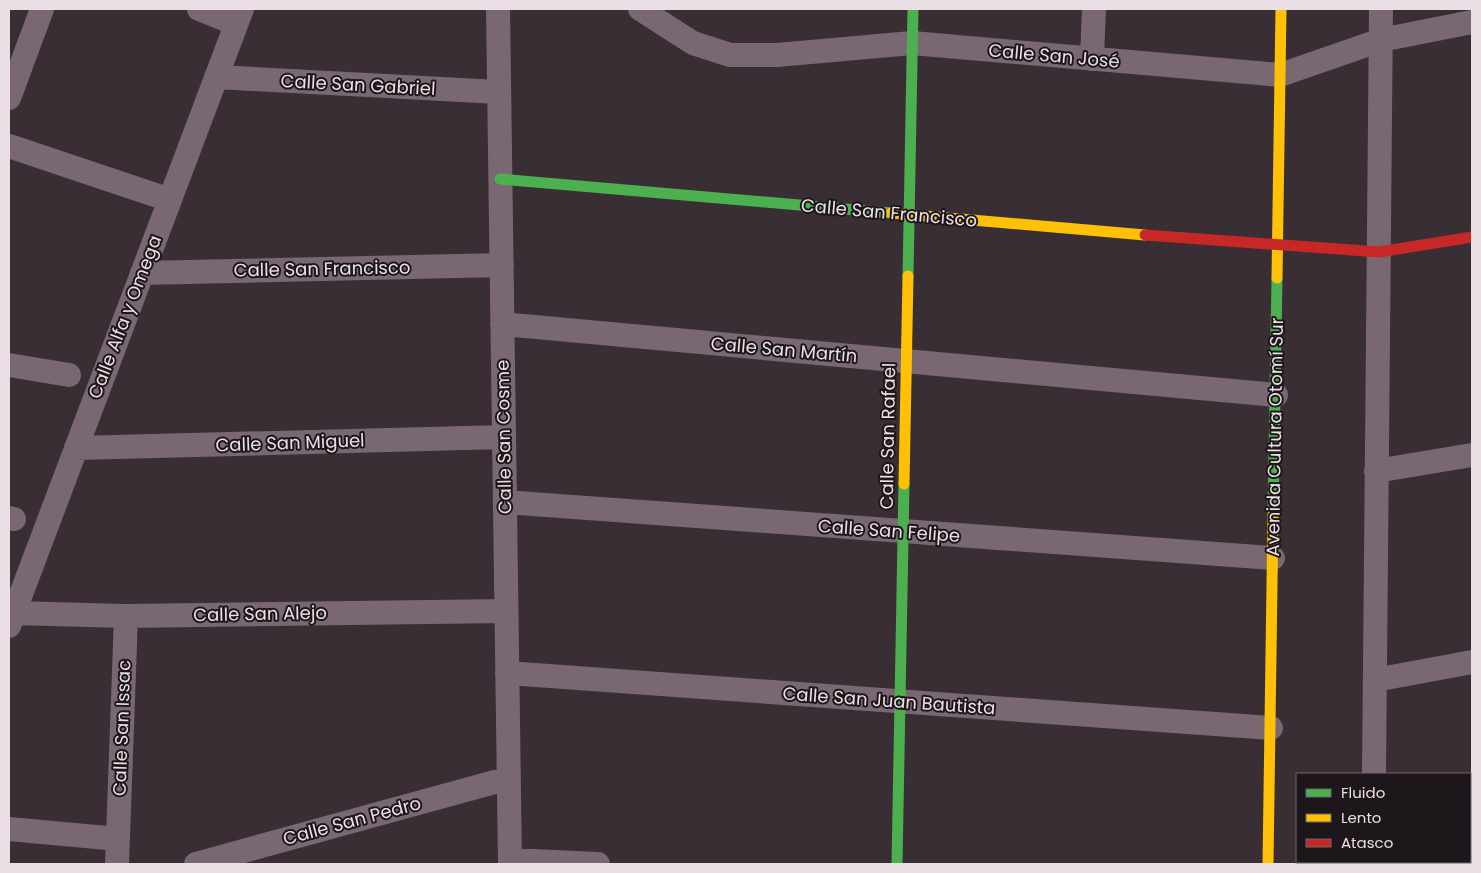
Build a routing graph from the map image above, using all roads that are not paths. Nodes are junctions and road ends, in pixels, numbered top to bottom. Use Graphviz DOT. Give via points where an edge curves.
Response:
graph roads {
  1 [pos="42,9"];
  2 [pos="199,9"];
  3 [pos="498,9"];
  4 [pos="640,9"];
  5 [pos="913,9"];
  6 [pos="1094,9"];
  7 [pos="1281,9"];
  8 [pos="1381,9"];
  9 [pos="239,16"];
  10 [pos="1472,22"];
  11 [pos="1381,40"];
  12 [pos="912,43"];
  13 [pos="1092,59"];
  14 [pos="1280,75"];
  15 [pos="216,77"];
  16 [pos="499,92"];
  17 [pos="9,98"];
  18 [pos="9,146"];
  19 [pos="500,179"];
  20 [pos="170,200"];
  21 [pos="909,214"];
  22 [pos="1472,237"];
  23 [pos="1278,246"];
  24 [pos="1379,252"];
  25 [pos="502,265"];
  26 [pos="142,273"];
  27 [pos="502,324"];
  28 [pos="906,362"];
  29 [pos="9,365"];
  30 [pos="69,375"];
  31 [pos="1276,395"];
  32 [pos="504,437"];
  33 [pos="76,448"];
  34 [pos="1472,455"];
  35 [pos="1376,471"];
  36 [pos="505,502"];
  37 [pos="903,532"];
  38 [pos="1273,558"];
  39 [pos="506,611"];
  40 [pos="126,616"];
  41 [pos="11,619"];
  42 [pos="1472,662"];
  43 [pos="508,673"];
  44 [pos="1375,680"];
  45 [pos="900,702"];
  46 [pos="1271,728"];
  47 [pos="1374,773"];
  48 [pos="509,778"];
  49 [pos="9,828"];
  50 [pos="118,839"];
  51 [pos="510,862"];
  52 [pos="117,864"];
  53 [pos="196,864"];
  54 [pos="598,864"];
  55 [pos="898,864"];
  56 [pos="1268,864"];
  1 -- 17 [label="street"];
  2 -- 9 [label="street"];
  3 -- 16 [label="street, Calle San Cosme"];
  4 -- 12 [label="street, Calle San José" via="693,43 730,55 777,55"];
  5 -- 12 [label="street, Calle San Rafael"];
  6 -- 13 [label="street"];
  7 -- 14 [label="street, Avenida Cultura Otomí Sur"];
  8 -- 11 [label="street"];
  9 -- 15 [label="street, Calle Alfa y Omega"];
  10 -- 11 [label="street, Calle San José"];
  11 -- 14 [label="street, Calle San José"];
  11 -- 24 [label="street"];
  12 -- 13 [label="street, Calle San José"];
  12 -- 21 [label="street, Calle San Rafael"];
  13 -- 14 [label="street, Calle San José"];
  14 -- 23 [label="street, Avenida Cultura Otomí Sur"];
  15 -- 16 [label="street, Calle San Gabriel"];
  15 -- 20 [label="street, Calle Alfa y Omega"];
  16 -- 19 [label="street, Calle San Cosme"];
  18 -- 20 [label="street"];
  19 -- 21 [label="street, Calle San Francisco"];
  19 -- 25 [label="street, Calle San Cosme"];
  20 -- 26 [label="street, Calle Alfa y Omega"];
  21 -- 23 [label="street, Calle San Francisco"];
  21 -- 28 [label="street, Calle San Rafael"];
  22 -- 24 [label="street, Calle San Francisco"];
  23 -- 24 [label="street, Calle San Francisco"];
  23 -- 31 [label="street, Avenida Cultura Otomí Sur"];
  24 -- 35 [label="street"];
  25 -- 26 [label="street, Calle San Francisco"];
  25 -- 27 [label="street, Calle San Cosme"];
  26 -- 33 [label="street, Calle Alfa y Omega"];
  27 -- 28 [label="street, Calle San Martín"];
  27 -- 32 [label="street, Calle San Cosme"];
  28 -- 31 [label="street, Calle San Martín"];
  28 -- 37 [label="street, Calle San Rafael"];
  29 -- 30 [label="street"];
  31 -- 38 [label="street, Avenida Cultura Otomí Sur"];
  32 -- 33 [label="street, Calle San Miguel"];
  32 -- 36 [label="street, Calle San Cosme"];
  33 -- 41 [label="street, Calle Alfa y Omega"];
  34 -- 35 [label="street"];
  35 -- 44 [label="street"];
  36 -- 37 [label="street, Calle San Felipe"];
  36 -- 39 [label="street, Calle San Cosme"];
  37 -- 38 [label="street, Calle San Felipe"];
  37 -- 45 [label="street, Calle San Rafael"];
  38 -- 46 [label="street, Avenida Cultura Otomí Sur"];
  39 -- 40 [label="street, Calle San Alejo"];
  39 -- 43 [label="street, Calle San Cosme"];
  40 -- 41 [label="street, Calle San Alejo"];
  40 -- 50 [label="street, Calle San Issac"];
  42 -- 44 [label="street"];
  43 -- 45 [label="street, Calle San Juan Bautista"];
  43 -- 48 [label="street, Calle San Cosme"];
  44 -- 47 [label="street"];
  45 -- 46 [label="street, Calle San Juan Bautista"];
  45 -- 55 [label="street, Calle San Rafael"];
  46 -- 56 [label="street, Avenida Cultura Otomí Sur"];
  48 -- 51 [label="street, Calle San Cosme"];
  48 -- 53 [label="street, Calle San Pedro"];
  49 -- 50 [label="street"];
  50 -- 52 [label="street, Calle San Issac"];
  51 -- 54 [label="street"];
}
